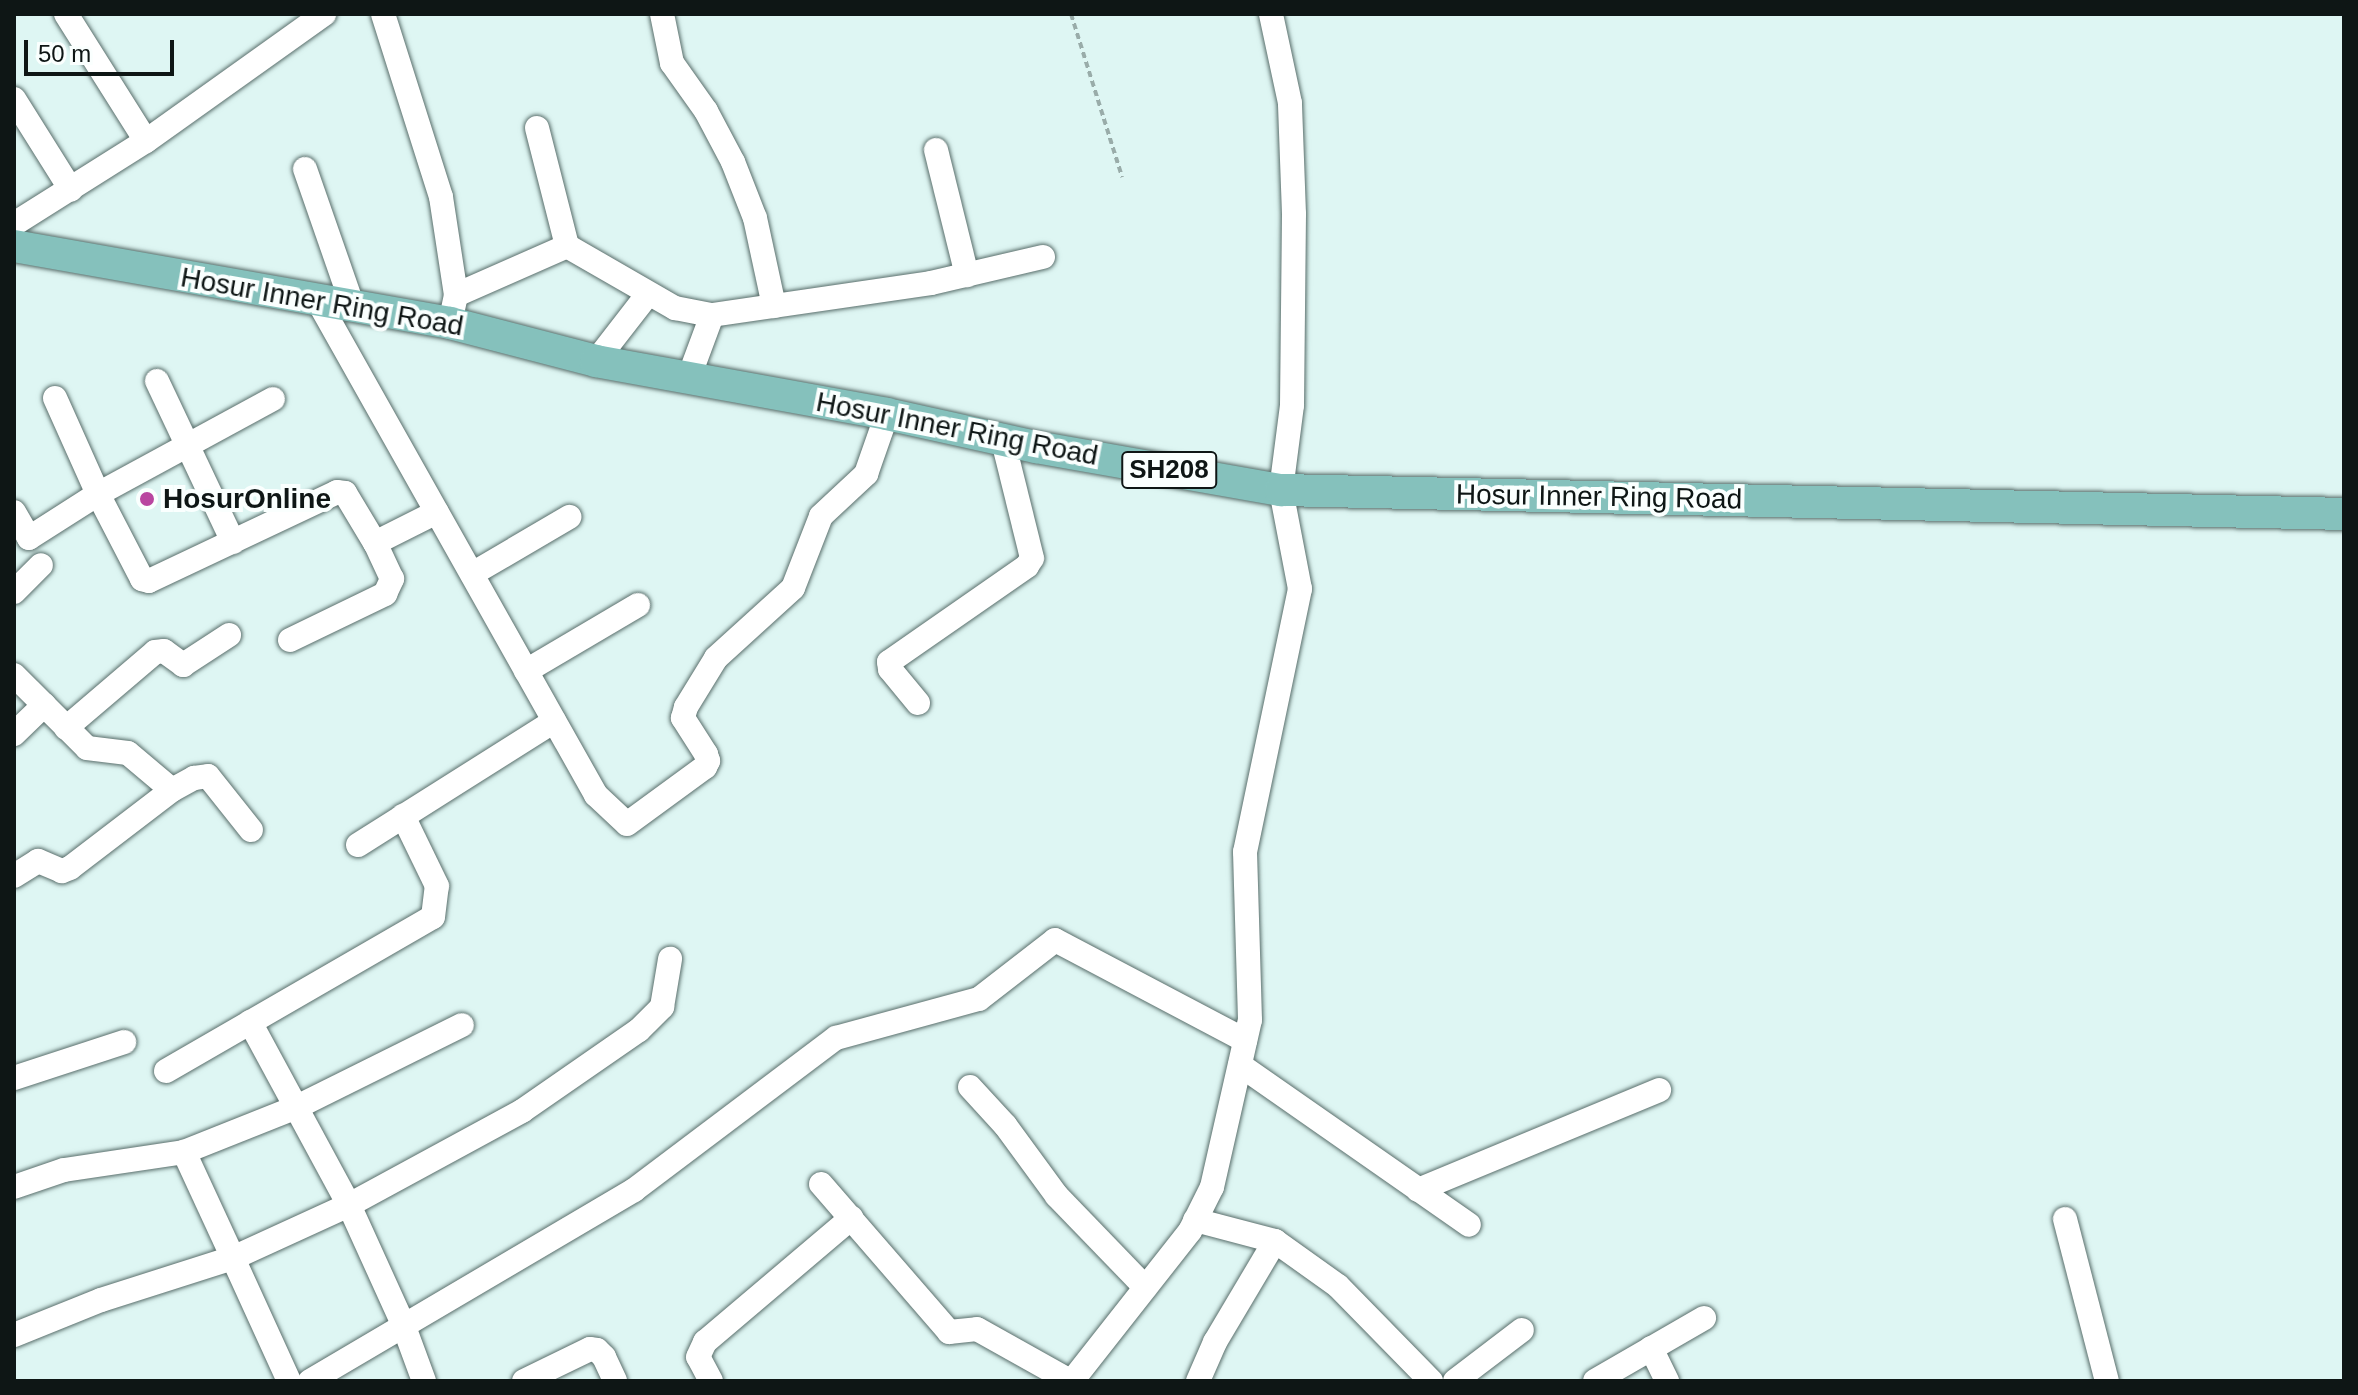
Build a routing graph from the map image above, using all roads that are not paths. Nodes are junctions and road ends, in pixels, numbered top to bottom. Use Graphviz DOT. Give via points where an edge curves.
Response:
graph roads {
  1 [pos="66,14"];
  2 [pos="324,14"];
  3 [pos="383,14"];
  4 [pos="662,14"];
  5 [pos="1271,14"];
  6 [pos="14,99"];
  7 [pos="537,128"];
  8 [pos="146,141"];
  9 [pos="936,150"];
  10 [pos="305,169"];
  11 [pos="71,190"];
  12 [pos="14,224"];
  13 [pos="14,246"];
  14 [pos="567,246"];
  15 [pos="1043,257"];
  16 [pos="967,275"];
  17 [pos="648,294"];
  18 [pos="318,301"];
  19 [pos="774,306"];
  20 [pos="353,307"];
  21 [pos="453,309"];
  22 [pos="712,315"];
  23 [pos="596,361"];
  24 [pos="689,377"];
  25 [pos="157,381"];
  26 [pos="55,398"];
  27 [pos="273,399"];
  28 [pos="887,414"];
  29 [pos="1003,441"];
  30 [pos="186,445"];
  31 [pos="1281,490"];
  32 [pos="98,494"];
  33 [pos="14,512"];
  34 [pos="437,512"];
  35 [pos="2344,514"];
  36 [pos="569,517"];
  37 [pos="233,542"];
  38 [pos="375,543"];
  39 [pos="41,565"];
  40 [pos="472,574"];
  41 [pos="14,592"];
  42 [pos="638,605"];
  43 [pos="229,635"];
  44 [pos="290,640"];
  45 [pos="526,671"];
  46 [pos="14,675"];
  47 [pos="918,703"];
  48 [pos="44,705"];
  49 [pos="554,721"];
  50 [pos="66,728"];
  51 [pos="14,734"];
  52 [pos="172,790"];
  53 [pos="403,816"];
  54 [pos="251,830"];
  55 [pos="358,845"];
  56 [pos="14,876"];
  57 [pos="670,959"];
  58 [pos="250,1022"];
  59 [pos="462,1025"];
  60 [pos="1245,1040"];
  61 [pos="124,1042"];
  62 [pos="1240,1065"];
  63 [pos="166,1071"];
  64 [pos="14,1078"];
  65 [pos="970,1087"];
  66 [pos="1659,1090"];
  67 [pos="297,1107"];
  68 [pos="184,1152"];
  69 [pos="821,1184"];
  70 [pos="14,1187"];
  71 [pos="1418,1190"];
  72 [pos="349,1205"];
  73 [pos="851,1218"];
  74 [pos="2065,1219"];
  75 [pos="1195,1220"];
  76 [pos="1469,1225"];
  77 [pos="1275,1241"];
  78 [pos="233,1258"];
  79 [pos="1145,1287"];
  80 [pos="1704,1318"];
  81 [pos="403,1324"];
  82 [pos="1522,1330"];
  83 [pos="14,1335"];
  84 [pos="1651,1348"];
  85 [pos="289,1381"];
  86 [pos="310,1381"];
  87 [pos="424,1381"];
  88 [pos="524,1381"];
  89 [pos="615,1381"];
  90 [pos="711,1381"];
  91 [pos="1071,1381"];
  92 [pos="1198,1381"];
  93 [pos="1431,1381"];
  94 [pos="1455,1381"];
  95 [pos="1595,1381"];
  96 [pos="1667,1381"];
  97 [pos="2107,1381"];
  1 -- 8 [label="street"];
  2 -- 8 [label="street"];
  3 -- 21 [label="street" via="441,197"];
  4 -- 19 [label="street" via="672,63 706,111 755,218"];
  5 -- 31 [label="street" via="1290,103 1294,214 1292,405"];
  6 -- 11 [label="street"];
  7 -- 14 [label="street"];
  8 -- 11 [label="street"];
  9 -- 16 [label="street"];
  10 -- 20 [label="street"];
  11 -- 12 [label="street"];
  13 -- 18 [label="main road, Hosur Inner Ring Road / SH208"];
  14 -- 17 [label="street"];
  14 -- 21 [label="street"];
  15 -- 16 [label="street"];
  16 -- 19 [label="street"];
  17 -- 22 [label="street" via="675,308"];
  17 -- 23 [label="street"];
  18 -- 20 [label="main road, Hosur Inner Ring Road / SH208"];
  18 -- 34 [label="street"];
  19 -- 22 [label="street"];
  20 -- 21 [label="main road, Hosur Inner Ring Road / SH208"];
  21 -- 23 [label="main road, Hosur Inner Ring Road / SH208"];
  22 -- 24 [label="street"];
  23 -- 24 [label="main road, Hosur Inner Ring Road / SH208"];
  24 -- 28 [label="main road, Hosur Inner Ring Road / SH208"];
  25 -- 30 [label="street"];
  26 -- 32 [label="street"];
  27 -- 30 [label="street"];
  28 -- 29 [label="main road, Hosur Inner Ring Road / SH208"];
  28 -- 49 [label="street" via="866,474 821,516 793,588 716,658 686,707 683,718 706,754 705,767 634,821 622,822 596,795"];
  29 -- 31 [label="main road, Hosur Inner Ring Road / SH208"];
  29 -- 47 [label="street" via="1032,558 889,662"];
  30 -- 32 [label="street"];
  30 -- 37 [label="street"];
  31 -- 35 [label="main road, Hosur Inner Ring Road / SH208"];
  31 -- 60 [label="street" via="1300,589 1245,852 1250,1020"];
  32 -- 33 [label="street" via="29,538"];
  32 -- 37 [label="street" via="142,579 149,581"];
  34 -- 38 [label="street"];
  34 -- 40 [label="street"];
  36 -- 40 [label="street"];
  37 -- 38 [label="street" via="341,491"];
  38 -- 44 [label="street" via="392,579 385,594"];
  39 -- 41 [label="street"];
  40 -- 45 [label="street"];
  42 -- 45 [label="street"];
  43 -- 50 [label="street" via="183,665 164,651 155,652"];
  45 -- 49 [label="street"];
  46 -- 48 [label="street"];
  48 -- 50 [label="street"];
  48 -- 51 [label="street"];
  49 -- 53 [label="street"];
  50 -- 52 [label="street" via="87,748 128,753"];
  52 -- 54 [label="street" via="208,776"];
  52 -- 56 [label="street" via="70,868 62,871 38,861"];
  53 -- 55 [label="street"];
  53 -- 58 [label="street" via="437,886 433,917"];
  57 -- 72 [label="street" via="662,1007 639,1030 522,1111"];
  58 -- 63 [label="street"];
  58 -- 67 [label="street"];
  59 -- 67 [label="street"];
  60 -- 62 [label="street"];
  60 -- 81 [label="street" via="1055,940 979,999 836,1038 634,1190"];
  61 -- 64 [label="street"];
  62 -- 71 [label="street"];
  62 -- 75 [label="street" via="1212,1187"];
  65 -- 79 [label="street" via="1057,1196"];
  66 -- 71 [label="street"];
  67 -- 68 [label="street"];
  67 -- 72 [label="street"];
  68 -- 70 [label="street" via="64,1170"];
  68 -- 78 [label="street"];
  69 -- 73 [label="street"];
  71 -- 76 [label="street"];
  72 -- 78 [label="street"];
  72 -- 81 [label="street"];
  73 -- 90 [label="street" via="705,1342 698,1357"];
  73 -- 91 [label="street" via="949,1332 977,1329"];
  74 -- 97 [label="street"];
  75 -- 77 [label="street"];
  75 -- 79 [label="street"];
  77 -- 92 [label="street"];
  77 -- 93 [label="street" via="1338,1286"];
  78 -- 83 [label="street" via="101,1300"];
  78 -- 85 [label="street"];
  79 -- 91 [label="street"];
  80 -- 84 [label="street"];
  81 -- 86 [label="street"];
  81 -- 87 [label="street"];
  82 -- 94 [label="street"];
  84 -- 95 [label="street"];
  84 -- 96 [label="street"];
  88 -- 89 [label="street" via="590,1349 604,1357"];
}
